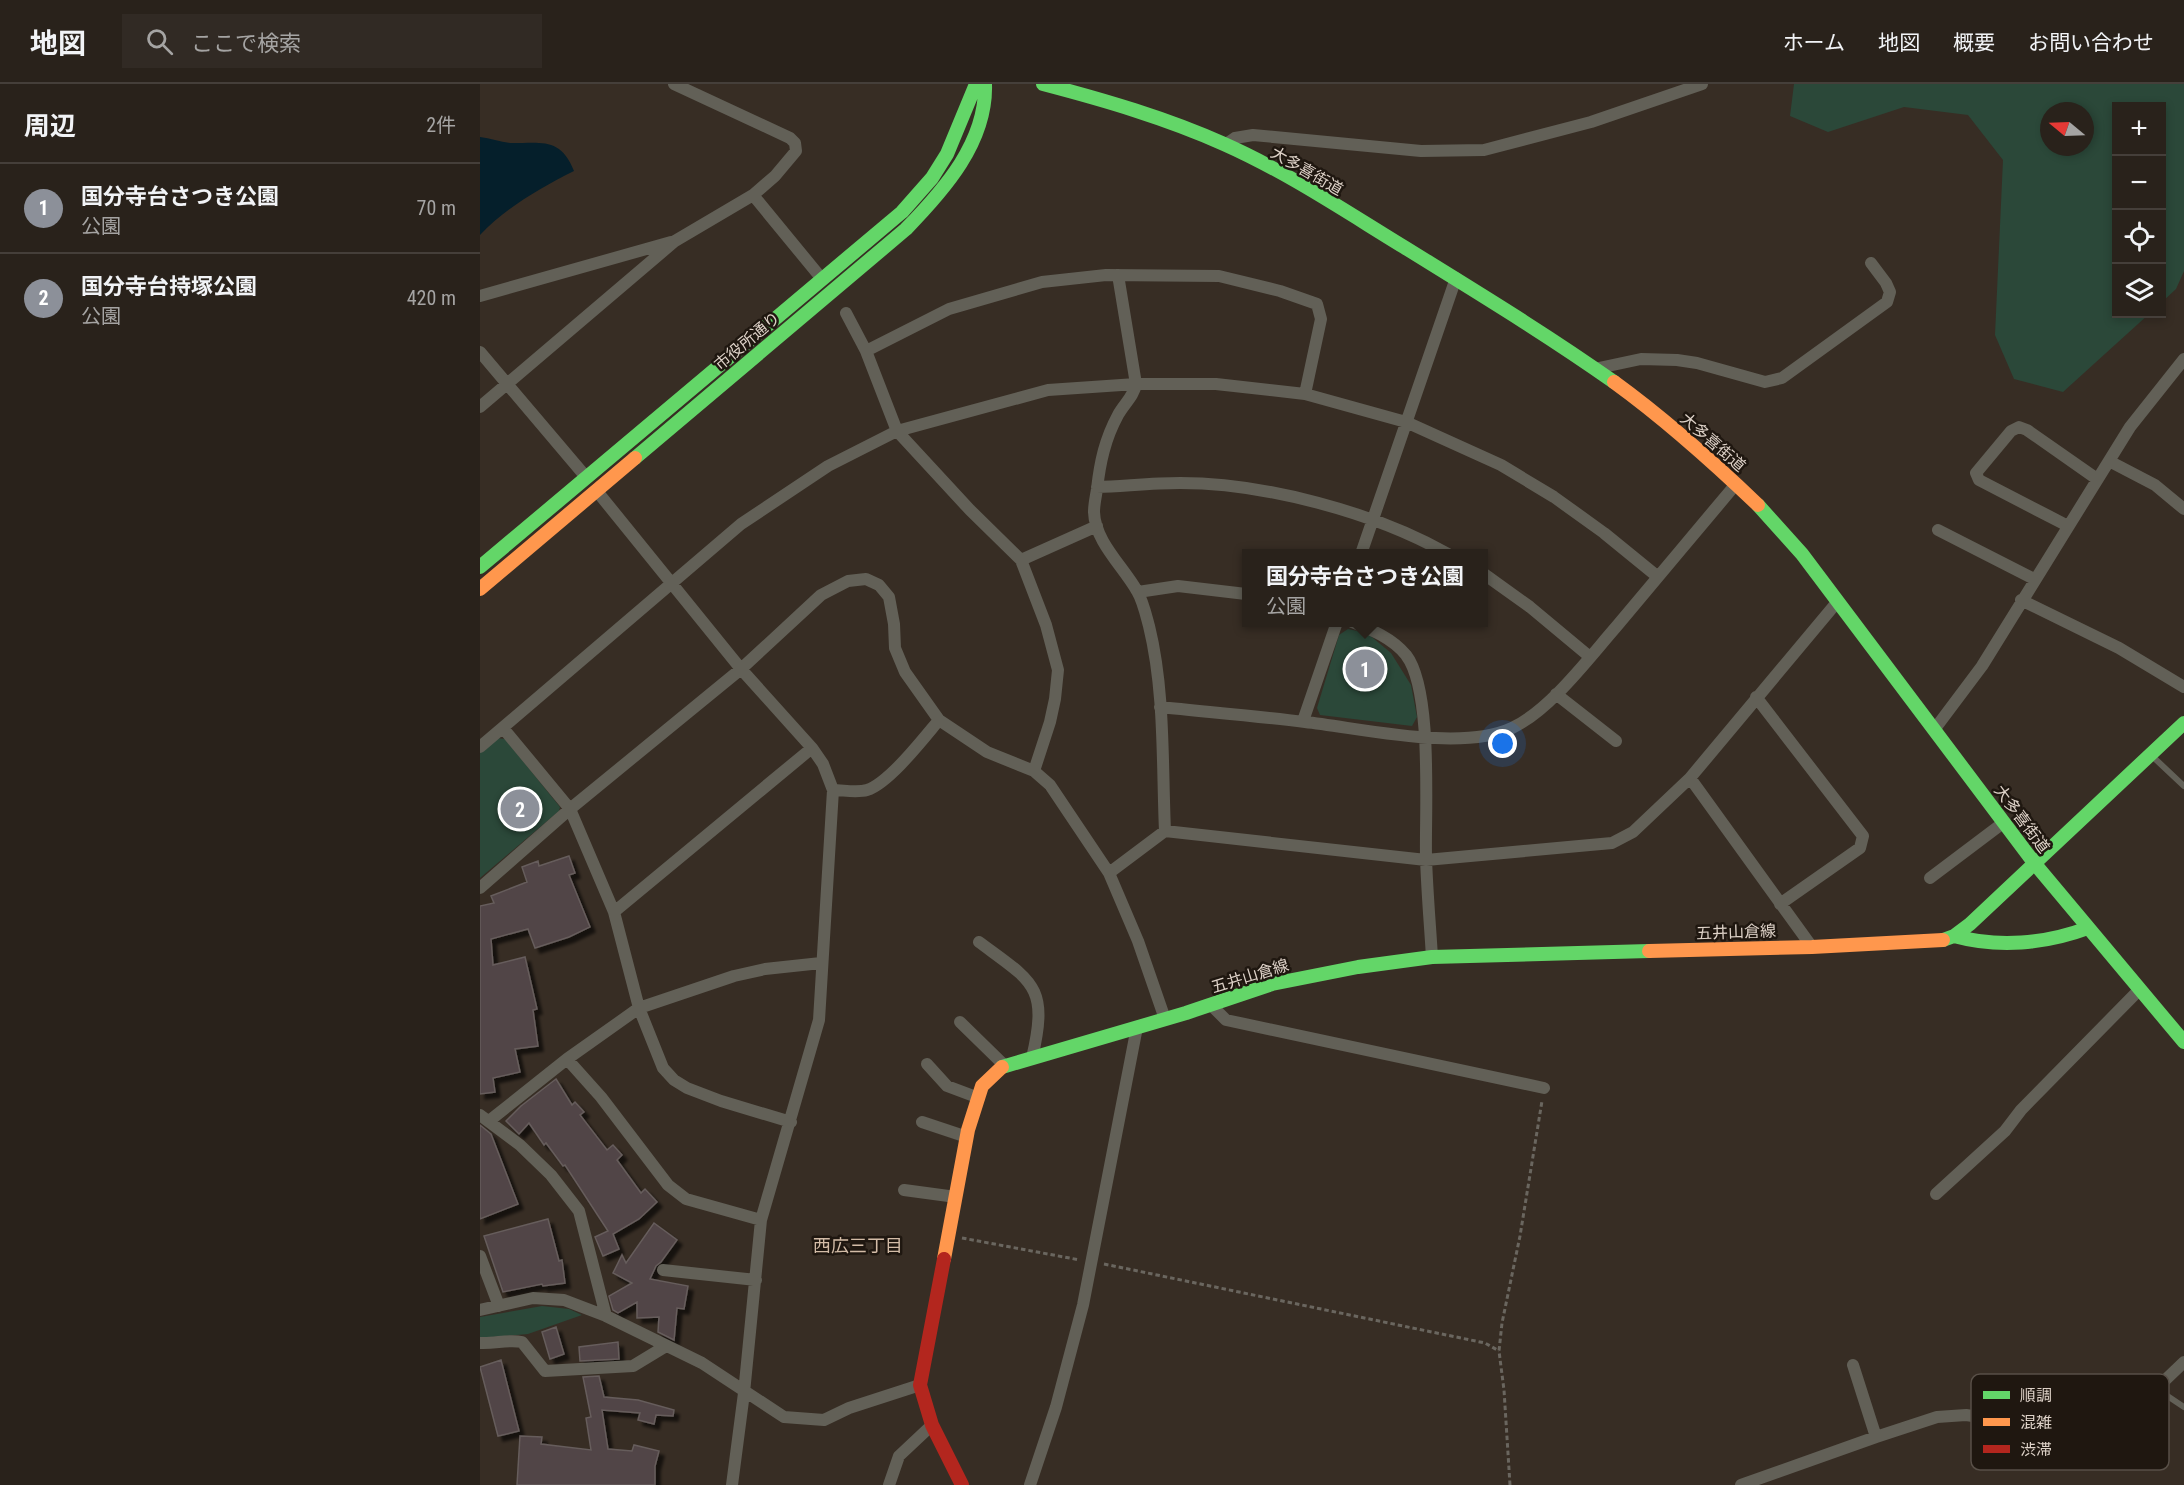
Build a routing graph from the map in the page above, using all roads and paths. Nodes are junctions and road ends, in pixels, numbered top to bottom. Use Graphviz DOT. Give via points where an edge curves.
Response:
graph roads {
  1 [pos="674,84"];
  2 [pos="976,84"];
  3 [pos="985,84"];
  4 [pos="1043,84"];
  5 [pos="1702,84"];
  6 [pos="1225,145"];
  7 [pos="753,195"];
  8 [pos="675,241"];
  9 [pos="1871,263"];
  10 [pos="1118,275"];
  11 [pos="1456,278"];
  12 [pos="822,279"];
  13 [pos="480,296"];
  14 [pos="846,313"];
  15 [pos="866,351"];
  16 [pos="480,352"];
  17 [pos="2184,359"];
  18 [pos="1593,369"];
  19 [pos="507,384"];
  20 [pos="1136,384"];
  21 [pos="1305,394"];
  22 [pos="480,407"];
  23 [pos="1406,422"];
  24 [pos="897,431"];
  25 [pos="2109,461"];
  26 [pos="586,477"];
  27 [pos="2097,479"];
  28 [pos="1736,484"];
  29 [pos="1097,487"];
  30 [pos="596,490"];
  31 [pos="2184,509"];
  32 [pos="1372,519"];
  33 [pos="1096,526"];
  34 [pos="2068,526"];
  35 [pos="1938,530"];
  36 [pos="1362,549"];
  37 [pos="1437,549"];
  38 [pos="1020,560"];
  39 [pos="480,567"];
  40 [pos="1488,577"];
  41 [pos="1658,577"];
  42 [pos="2034,579"];
  43 [pos="670,584"];
  44 [pos="480,589"];
  45 [pos="1138,592"];
  46 [pos="1242,594"];
  47 [pos="2021,600"];
  48 [pos="1838,601"];
  49 [pos="1335,627"];
  50 [pos="1364,627"];
  51 [pos="1590,657"];
  52 [pos="741,669"];
  53 [pos="2184,687"];
  54 [pos="1556,694"];
  55 [pos="1756,698"];
  56 [pos="1160,707"];
  57 [pos="939,720"];
  58 [pos="1303,721"];
  59 [pos="2184,723"];
  60 [pos="503,728"];
  61 [pos="1934,730"];
  62 [pos="1425,737"];
  63 [pos="1616,741"];
  64 [pos="480,747"];
  65 [pos="812,748"];
  66 [pos="2151,755"];
  67 [pos="1034,771"];
  68 [pos="1690,778"];
  69 [pos="2184,786"];
  70 [pos="833,790"];
  71 [pos="570,809"];
  72 [pos="2003,823"];
  73 [pos="1165,831"];
  74 [pos="1426,860"];
  75 [pos="2035,864"];
  76 [pos="1109,873"];
  77 [pos="1930,878"];
  78 [pos="480,888"];
  79 [pos="1780,904"];
  80 [pos="614,912"];
  81 [pos="2088,928"];
  82 [pos="1954,936"];
  83 [pos="979,942"];
  84 [pos="1812,947"];
  85 [pos="1432,957"];
  86 [pos="822,963"];
  87 [pos="2140,988"];
  88 [pos="1211,1005"];
  89 [pos="639,1008"];
  90 [pos="1166,1019"];
  91 [pos="960,1022"];
  92 [pos="1137,1028"];
  93 [pos="2184,1042"];
  94 [pos="1032,1058"];
  95 [pos="567,1059"];
  96 [pos="927,1064"];
  97 [pos="1004,1065"];
  98 [pos="1544,1088"];
  99 [pos="979,1098"];
  100 [pos="484,1118"];
  101 [pos="791,1122"];
  102 [pos="922,1122"];
  103 [pos="967,1137"];
  104 [pos="904,1190"];
  105 [pos="1936,1194"];
  106 [pos="956,1197"];
  107 [pos="761,1220"];
  108 [pos="948,1236"];
  109 [pos="480,1256"];
  110 [pos="1092,1262"];
  111 [pos="663,1270"];
  112 [pos="756,1280"];
  113 [pos="500,1306"];
  114 [pos="480,1310"];
  115 [pos="606,1316"];
  116 [pos="480,1343"];
  117 [pos="666,1346"];
  118 [pos="1499,1351"];
  119 [pos="2184,1362"];
  120 [pos="1852,1365"];
  121 [pos="2169,1377"];
  122 [pos="920,1385"];
  123 [pos="744,1393"];
  124 [pos="2169,1397"];
  125 [pos="2184,1407"];
  126 [pos="1971,1416"];
  127 [pos="932,1425"];
  128 [pos="1876,1437"];
  129 [pos="732,1485"];
  130 [pos="889,1485"];
  131 [pos="962,1485"];
  132 [pos="1030,1485"];
  133 [pos="1510,1485"];
  134 [pos="1741,1485"];
  1 -- 7 [label="street" via="795,143 796,151"];
  2 -- 12 [label="main road, 市役所通り" via="947,154 932,178 902,212"];
  3 -- 30 [label="main road, 市役所通り" via="987,95 982,115 968,150 929,207"];
  4 -- 6 [label="main road, 大多喜街道" via="1158,118"];
  5 -- 6 [label="street" via="1591,122 1484,150 1421,151 1253,135 1235,138"];
  6 -- 11 [label="main road, 大多喜街道"];
  7 -- 8 [label="street"];
  7 -- 12 [label="street"];
  8 -- 13 [label="street"];
  8 -- 19 [label="street"];
  9 -- 18 [label="street" via="1890,292 1887,302 1782,378 1765,382 1677,360 1641,359"];
  10 -- 15 [label="street" via="1041,282 950,309"];
  10 -- 20 [label="street"];
  10 -- 21 [label="street" via="1219,276 1317,304 1321,319"];
  11 -- 18 [label="main road, 大多喜街道"];
  11 -- 23 [label="street"];
  12 -- 26 [label="main road, 市役所通り"];
  14 -- 15 [label="street"];
  15 -- 24 [label="street"];
  16 -- 19 [label="street"];
  17 -- 25 [label="street" via="2130,427"];
  18 -- 28 [label="main road, 大多喜街道" via="1671,426"];
  19 -- 22 [label="street"];
  19 -- 26 [label="street"];
  20 -- 21 [label="street" via="1216,384"];
  20 -- 24 [label="street" via="1048,390"];
  20 -- 29 [label="street" via="1107,438"];
  21 -- 23 [label="street"];
  23 -- 32 [label="street"];
  23 -- 41 [label="street" via="1501,465 1554,497"];
  24 -- 38 [label="street"];
  24 -- 43 [label="street" via="828,466 751,518"];
  25 -- 27 [label="street"];
  25 -- 31 [label="street" via="2155,485"];
  26 -- 39 [label="main road, 市役所通り"];
  27 -- 34 [label="street"];
  27 -- 34 [label="street" via="2019,427 2011,431 1976,473 1979,480"];
  28 -- 41 [label="street"];
  28 -- 48 [label="main road, 大多喜街道" via="1785,534"];
  29 -- 32 [label="street" via="1180,483 1253,489"];
  29 -- 33 [label="street"];
  30 -- 43 [label="street"];
  30 -- 44 [label="main road, 市役所通り"];
  32 -- 36 [label="street"];
  32 -- 37 [label="street"];
  33 -- 38 [label="street"];
  33 -- 45 [label="street"];
  34 -- 42 [label="street"];
  35 -- 42 [label="street"];
  38 -- 67 [label="street" via="1046,625 1058,670 1050,722"];
  40 -- 51 [label="street"];
  41 -- 51 [label="street"];
  42 -- 47 [label="street"];
  43 -- 52 [label="street"];
  43 -- 60 [label="street"];
  45 -- 46 [label="street" via="1178,586"];
  45 -- 56 [label="street" via="1154,652"];
  47 -- 53 [label="street"];
  47 -- 61 [label="street" via="1982,666"];
  48 -- 55 [label="street"];
  48 -- 61 [label="main road, 大多喜街道"];
  49 -- 58 [label="street"];
  50 -- 62 [label="street" via="1391,641 1406,656 1420,688"];
  51 -- 54 [label="street"];
  52 -- 57 [label="street" via="821,595 848,581 866,579 879,585 889,597 895,648 905,672"];
  52 -- 65 [label="street"];
  52 -- 71 [label="street"];
  54 -- 62 [label="street" via="1539,712 1492,735"];
  54 -- 63 [label="street"];
  55 -- 68 [label="street"];
  55 -- 79 [label="street" via="1863,836 1860,848"];
  56 -- 58 [label="street"];
  56 -- 73 [label="street"];
  57 -- 67 [label="street" via="987,752"];
  57 -- 70 [label="street" via="881,781 866,790"];
  58 -- 62 [label="street"];
  59 -- 66 [label="main road, 五井山倉線"];
  60 -- 64 [label="street"];
  60 -- 71 [label="street"];
  61 -- 72 [label="main road, 大多喜街道"];
  62 -- 74 [label="street"];
  65 -- 70 [label="street"];
  65 -- 80 [label="street"];
  66 -- 69 [label="lane"];
  66 -- 75 [label="main road, 五井山倉線"];
  67 -- 76 [label="street" via="1050,785"];
  68 -- 74 [label="street" via="1633,832 1612,843"];
  68 -- 79 [label="street"];
  70 -- 86 [label="street"];
  71 -- 78 [label="street"];
  71 -- 80 [label="street"];
  72 -- 75 [label="main road, 大多喜街道"];
  72 -- 77 [label="street"];
  73 -- 74 [label="street"];
  73 -- 76 [label="street"];
  74 -- 85 [label="street"];
  75 -- 81 [label="main road, 大多喜街道"];
  75 -- 82 [label="main road, 五井山倉線"];
  76 -- 90 [label="street"];
  79 -- 84 [label="street"];
  80 -- 89 [label="street"];
  81 -- 82 [label="main road, 五井山倉線" via="2054,939 1979,943"];
  81 -- 87 [label="main road, 大多喜街道"];
  82 -- 84 [label="main road, 五井山倉線" via="1924,943"];
  83 -- 94 [label="street" via="1029,981 1039,1002 1039,1027"];
  84 -- 85 [label="main road, 五井山倉線"];
  85 -- 88 [label="main road, 五井山倉線" via="1272,984"];
  86 -- 89 [label="street" via="734,976"];
  86 -- 101 [label="street" via="819,1020"];
  87 -- 93 [label="main road, 大多喜街道"];
  87 -- 105 [label="street" via="2029,1101 2005,1131"];
  88 -- 90 [label="main road, 五井山倉線"];
  88 -- 98 [label="street" via="1226,1020"];
  89 -- 95 [label="street"];
  89 -- 101 [label="street" via="663,1068 674,1080 721,1101"];
  90 -- 92 [label="main road, 五井山倉線"];
  91 -- 97 [label="street"];
  92 -- 94 [label="main road, 五井山倉線"];
  92 -- 110 [label="street"];
  94 -- 97 [label="main road, 五井山倉線"];
  95 -- 100 [label="street"];
  95 -- 107 [label="street" via="668,1185 686,1199"];
  96 -- 99 [label="street" via="947,1086"];
  97 -- 99 [label="main road, 五井山倉線" via="982,1086"];
  98 -- 118 [label="path"];
  99 -- 103 [label="main road, 五井山倉線"];
  100 -- 115 [label="street" via="551,1175 579,1210"];
  101 -- 107 [label="street"];
  102 -- 103 [label="street"];
  103 -- 106 [label="main road, 五井山倉線"];
  104 -- 106 [label="street"];
  106 -- 108 [label="main road, 五井山倉線"];
  107 -- 112 [label="street"];
  108 -- 110 [label="path"];
  108 -- 122 [label="main road, 五井山倉線"];
  109 -- 113 [label="street"];
  110 -- 118 [label="path" via="1485,1343"];
  110 -- 132 [label="street" via="1056,1407"];
  111 -- 112 [label="street"];
  112 -- 123 [label="street"];
  113 -- 114 [label="street"];
  113 -- 115 [label="street" via="533,1298 564,1300"];
  115 -- 117 [label="street"];
  116 -- 117 [label="street" via="522,1342 545,1371 633,1366"];
  117 -- 123 [label="street" via="702,1363"];
  118 -- 133 [label="path"];
  119 -- 121 [label="street"];
  120 -- 128 [label="street"];
  122 -- 123 [label="street" via="824,1420 784,1416"];
  122 -- 127 [label="main road, 五井山倉線"];
  123 -- 129 [label="street"];
  124 -- 125 [label="lane"];
  126 -- 128 [label="street" via="1936,1417"];
  127 -- 130 [label="street" via="899,1456"];
  127 -- 131 [label="main road, 五井山倉線"];
  128 -- 134 [label="street"];
}
